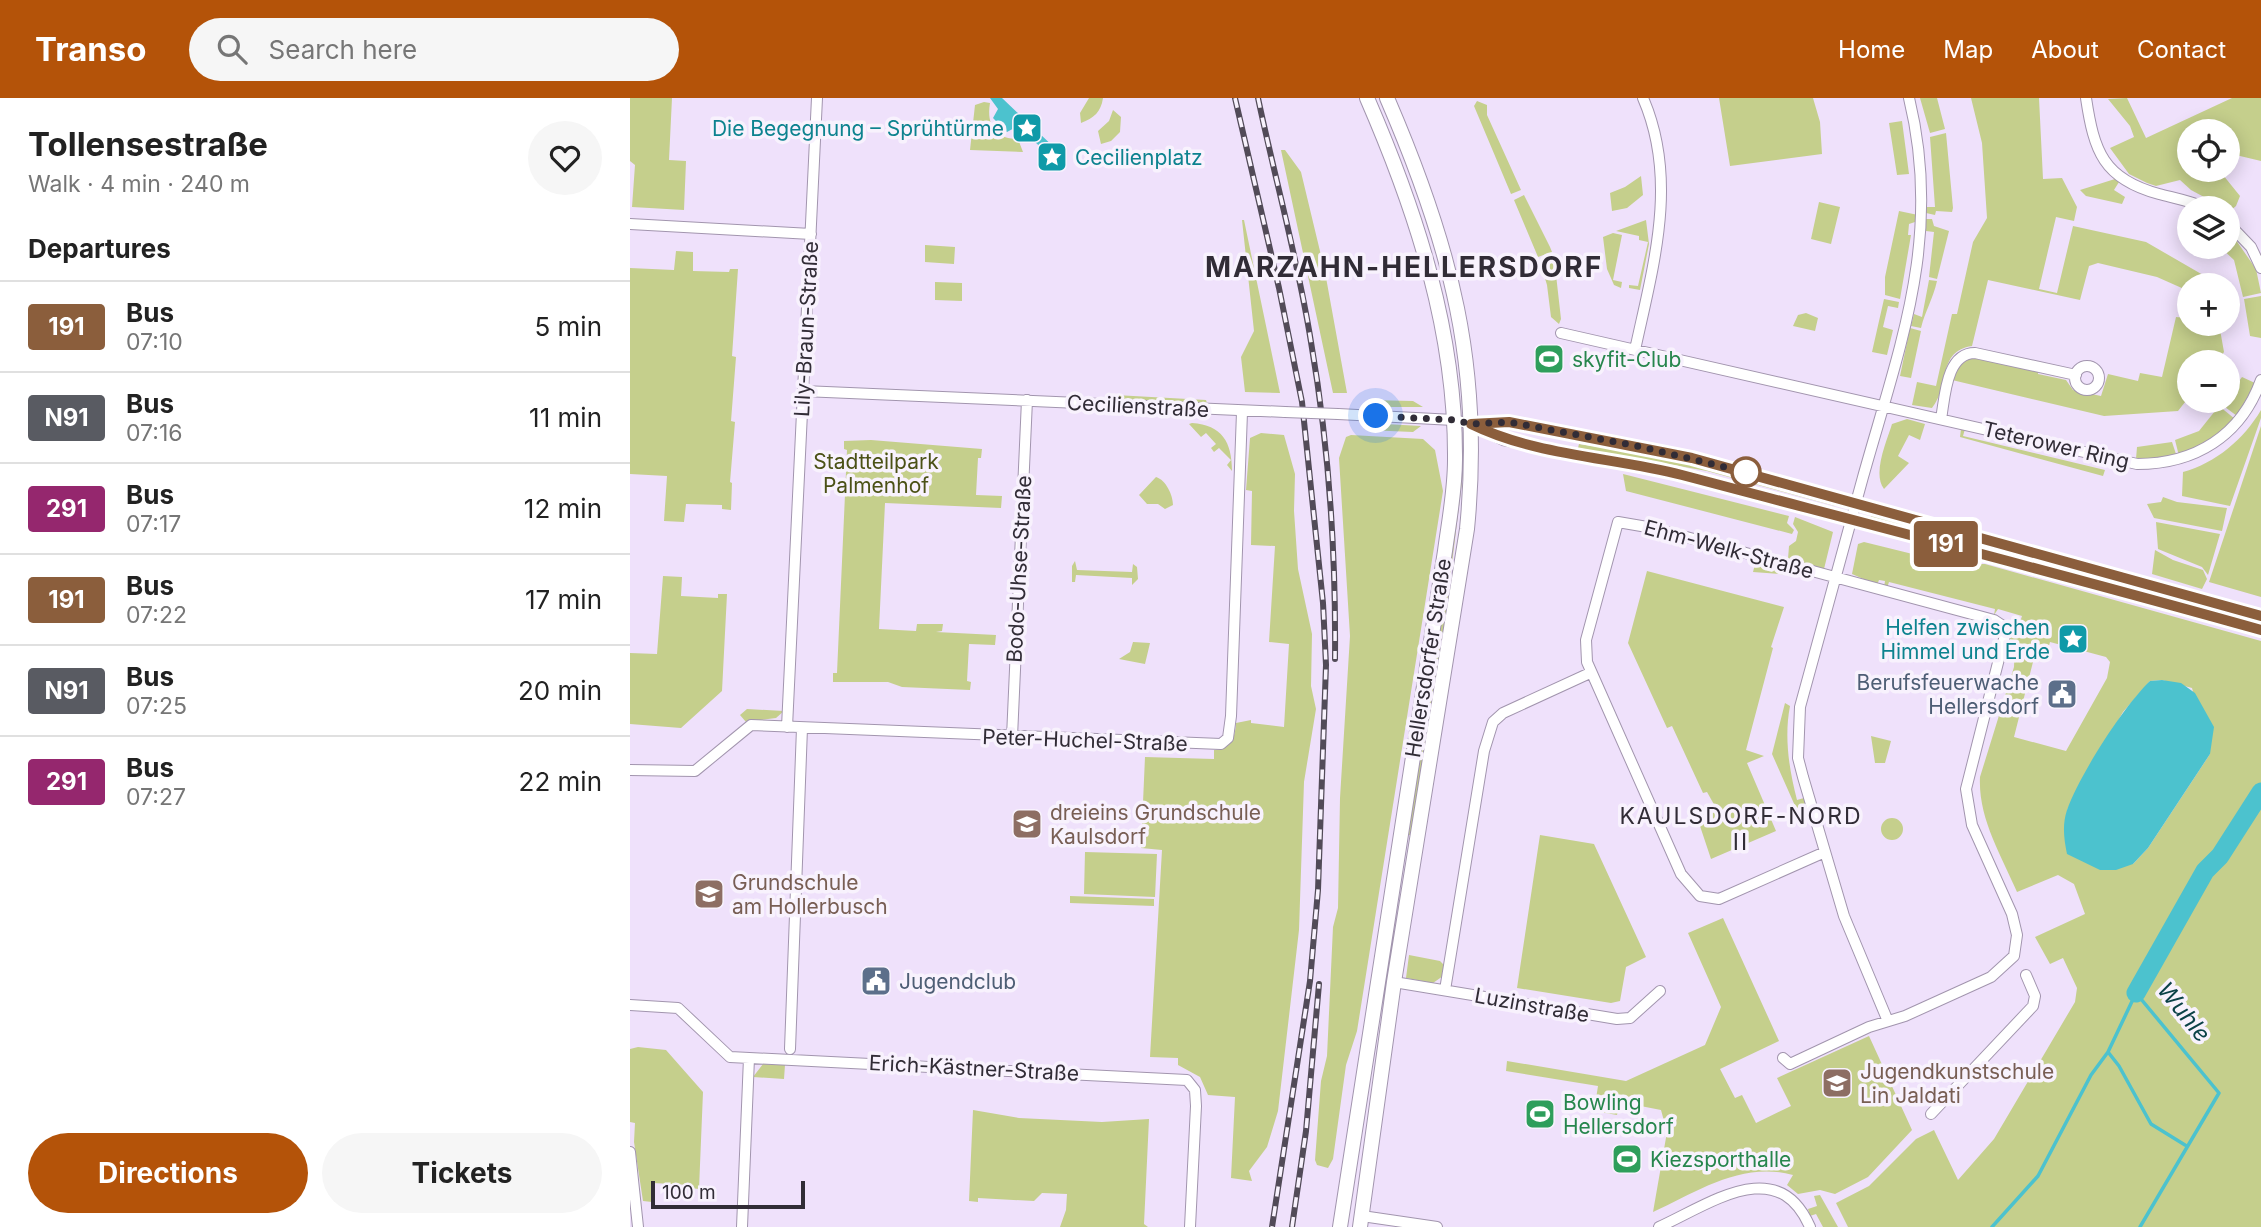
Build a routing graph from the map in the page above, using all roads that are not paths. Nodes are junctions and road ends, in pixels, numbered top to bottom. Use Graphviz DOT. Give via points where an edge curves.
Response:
graph roads {
  1 [pos="817,98"];
  2 [pos="1367,98"];
  3 [pos="1387,98"];
  4 [pos="1643,98"];
  5 [pos="1909,98"];
  6 [pos="2085,98"];
  7 [pos="2177,199"];
  8 [pos="1411,204"];
  9 [pos="630,223"];
  10 [pos="811,234"];
  11 [pos="2240,236"];
  12 [pos="1447,261"];
  13 [pos="2261,268"];
  14 [pos="1561,333"];
  15 [pos="1635,350"];
  16 [pos="2076,376"];
  17 [pos="2261,380"];
  18 [pos="803,391"];
  19 [pos="1027,400"];
  20 [pos="1885,405"];
  21 [pos="1242,412"];
  22 [pos="1941,419"];
  23 [pos="1454,420"];
  24 [pos="1471,424"];
  25 [pos="1856,502"];
  26 [pos="1852,520"];
  27 [pos="1836,578"];
  28 [pos="2261,616"];
  29 [pos="2261,630"];
  30 [pos="1590,673"];
  31 [pos="787,727"];
  32 [pos="802,728"];
  33 [pos="1012,737"];
  34 [pos="630,769"];
  35 [pos="1825,852"];
  36 [pos="2026,975"];
  37 [pos="1377,979"];
  38 [pos="1394,982"];
  39 [pos="1445,990"];
  40 [pos="1660,991"];
  41 [pos="630,1005"];
  42 [pos="1887,1019"];
  43 [pos="790,1049"];
  44 [pos="749,1058"];
  45 [pos="1783,1058"];
  46 [pos="1931,1114"];
  47 [pos="630,1152"];
  48 [pos="1361,1221"];
  49 [pos="1410,1225"];
  50 [pos="638,1227"];
  51 [pos="742,1227"];
  52 [pos="1190,1227"];
  53 [pos="1340,1227"];
  54 [pos="1437,1227"];
  55 [pos="1659,1227"];
  56 [pos="1810,1227"];
  1 -- 10 [label="street, Lily-Braun-Straße"];
  2 -- 8 [label="main road, Hellersdorfer Straße"];
  3 -- 12 [label="main road, Hellersdorfer Straße"];
  4 -- 15 [label="street" via="1657,142 1663,202"];
  5 -- 20 [label="street" via="1922,176 1919,261"];
  6 -- 7 [label="street" via="2095,146 2113,172 2139,188"];
  8 -- 12 [label="main road" via="1423,206 1435,243"];
  8 -- 23 [label="main road, Hellersdorfer Straße" via="1438,300"];
  9 -- 10 [label="street"];
  10 -- 18 [label="street, Lily-Braun-Straße"];
  11 -- 13 [label="street"];
  12 -- 24 [label="main road, Hellersdorfer Straße" via="1464,343"];
  14 -- 15 [label="street, Teterower Ring"];
  15 -- 20 [label="street, Teterower Ring"];
  16 -- 22 [label="street" via="1986,355 1963,355 1954,364"];
  17 -- 22 [label="street, Teterower Ring" via="2250,405 2228,433 2195,454 2167,462 2137,464"];
  18 -- 19 [label="street, Cecilienstraße"];
  18 -- 31 [label="street, Lily-Braun-Straße"];
  19 -- 21 [label="street, Cecilienstraße"];
  19 -- 33 [label="street, Bodo-Uhse-Straße"];
  20 -- 22 [label="street, Teterower Ring"];
  20 -- 25 [label="street"];
  21 -- 23 [label="street, Cecilienstraße, bridge"];
  21 -- 33 [label="street, Peter-Huchel-Straße" via="1228,738 1214,745"];
  23 -- 24 [label="street, Cecilienstraße"];
  23 -- 37 [label="main road, Hellersdorfer Straße" via="1453,496"];
  24 -- 25 [label="street, Cecilienstraße" via="1509,422 1637,446"];
  24 -- 26 [label="street, Cecilienstraße" via="1503,440 1677,474"];
  24 -- 38 [label="main road, Hellersdorfer Straße" via="1473,469 1467,529"];
  25 -- 26 [label="street"];
  25 -- 28 [label="street, Cecilienstraße"];
  26 -- 27 [label="street"];
  26 -- 29 [label="street, Cecilienstraße"];
  27 -- 30 [label="street, Ehm-Welk-Straße" via="1618,522 1586,640"];
  27 -- 35 [label="street" via="1800,707 1798,737 1800,767"];
  27 -- 42 [label="street" via="1994,620 2006,635 1966,789 1972,825 2012,914 2015,951 1991,977 1905,1016"];
  30 -- 35 [label="street, Ehm-Welk-Straße" via="1681,874 1700,896 1726,897"];
  30 -- 39 [label="street" via="1513,707 1493,722"];
  31 -- 32 [label="street, Peter-Huchel-Straße"];
  31 -- 34 [label="street, Peter-Huchel-Straße" via="751,725 695,771"];
  32 -- 33 [label="street, Peter-Huchel-Straße"];
  32 -- 43 [label="street"];
  35 -- 42 [label="street" via="1844,916"];
  36 -- 46 [label="street" via="2035,996 2033,1006"];
  37 -- 38 [label="main road"];
  37 -- 53 [label="main road, Hellersdorfer Straße"];
  38 -- 39 [label="street, Luzinstraße"];
  38 -- 48 [label="main road, Hellersdorfer Straße"];
  39 -- 40 [label="street, Luzinstraße" via="1617,1019 1630,1018"];
  41 -- 44 [label="street, Erich-Kästner-Straße" via="678,1008 724,1054"];
  42 -- 45 [label="street" via="1790,1064"];
  44 -- 51 [label="street"];
  44 -- 52 [label="street, Erich-Kästner-Straße" via="1187,1080 1195,1090 1196,1107"];
  47 -- 50 [label="street"];
  48 -- 49 [label="street"];
  49 -- 54 [label="street"];
  55 -- 56 [label="street" via="1740,1191 1769,1187 1789,1195"];
}
